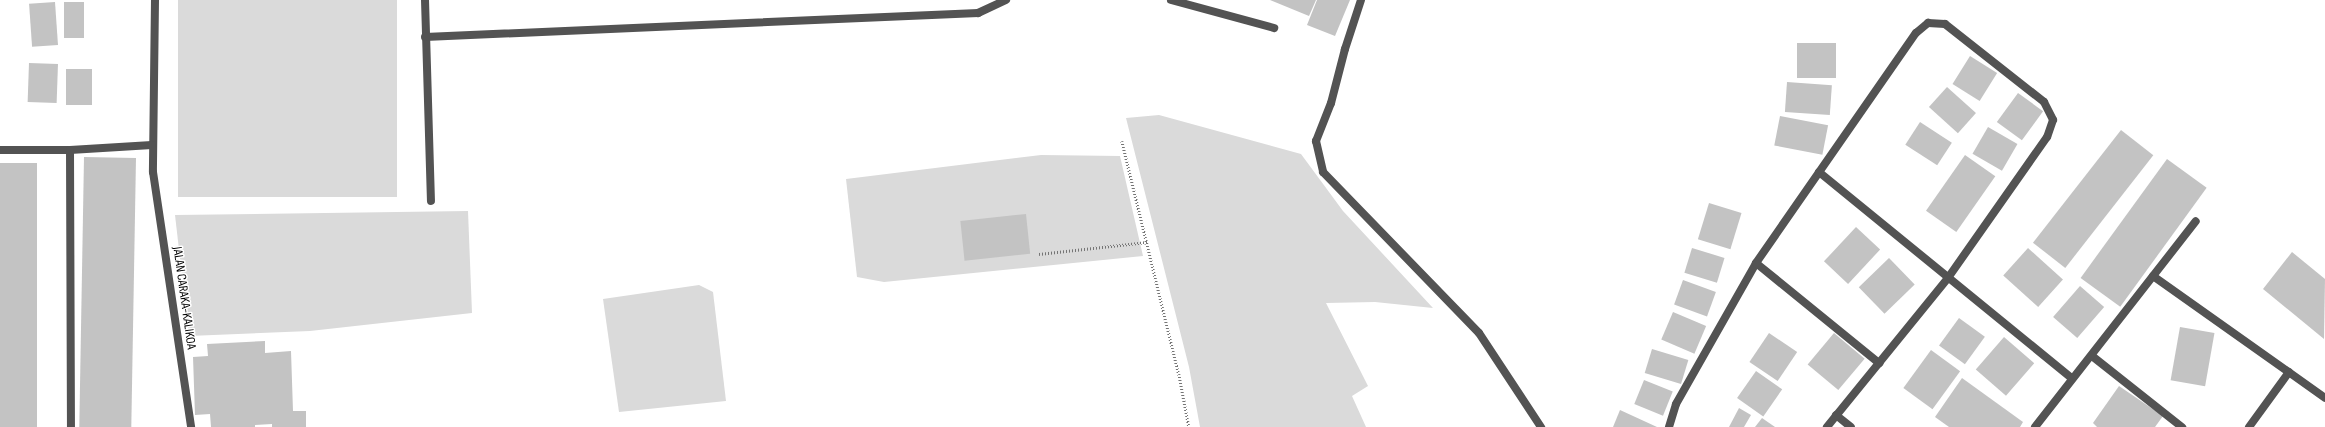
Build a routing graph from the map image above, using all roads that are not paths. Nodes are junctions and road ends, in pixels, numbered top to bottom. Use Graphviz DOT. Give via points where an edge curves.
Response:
graph roads {
  1 [pos="155,0"];
  2 [pos="425,0"];
  3 [pos="1006,0"];
  4 [pos="1171,0"];
  5 [pos="1361,0"];
  6 [pos="1274,28"];
  7 [pos="425,37"];
  8 [pos="152,145"];
  9 [pos="0,150"];
  10 [pos="70,150"];
  11 [pos="1819,172"];
  12 [pos="431,201"];
  13 [pos="2196,221"];
  14 [pos="1756,263"];
  15 [pos="2153,276"];
  16 [pos="1948,278"];
  17 [pos="2092,356"];
  18 [pos="1879,363"];
  19 [pos="2289,372"];
  20 [pos="2072,378"];
  21 [pos="2325,398"];
  22 [pos="1836,414"];
  23 [pos="71,427"];
  24 [pos="191,427"];
  25 [pos="1541,427"];
  26 [pos="1669,427"];
  27 [pos="1827,427"];
  28 [pos="1851,427"];
  29 [pos="2035,427"];
  30 [pos="2182,427"];
  31 [pos="2249,427"];
  1 -- 8 [label="street, JALAN CARAKA-KALIKOA"];
  2 -- 7 [label="street"];
  3 -- 7 [label="street" via="978,13"];
  4 -- 6 [label="street"];
  5 -- 25 [label="street" via="1331,103 1316,141 1323,172 1478,332"];
  7 -- 12 [label="street"];
  8 -- 10 [label="street"];
  8 -- 24 [label="street, JALAN CARAKA-KALIKOA" via="153,172"];
  9 -- 10 [label="street"];
  10 -- 23 [label="street"];
  11 -- 14 [label="street"];
  11 -- 16 [label="street"];
  11 -- 16 [label="street" via="1916,33 1928,23 1945,24 2044,102 2053,120 2047,137"];
  13 -- 15 [label="street"];
  14 -- 18 [label="street"];
  14 -- 26 [label="street" via="1676,404"];
  15 -- 17 [label="street"];
  15 -- 19 [label="street"];
  16 -- 18 [label="street"];
  16 -- 20 [label="street"];
  17 -- 20 [label="street"];
  17 -- 30 [label="street"];
  18 -- 22 [label="street"];
  19 -- 21 [label="street"];
  19 -- 31 [label="street"];
  20 -- 29 [label="street"];
  22 -- 27 [label="street"];
  22 -- 28 [label="street"];
}
